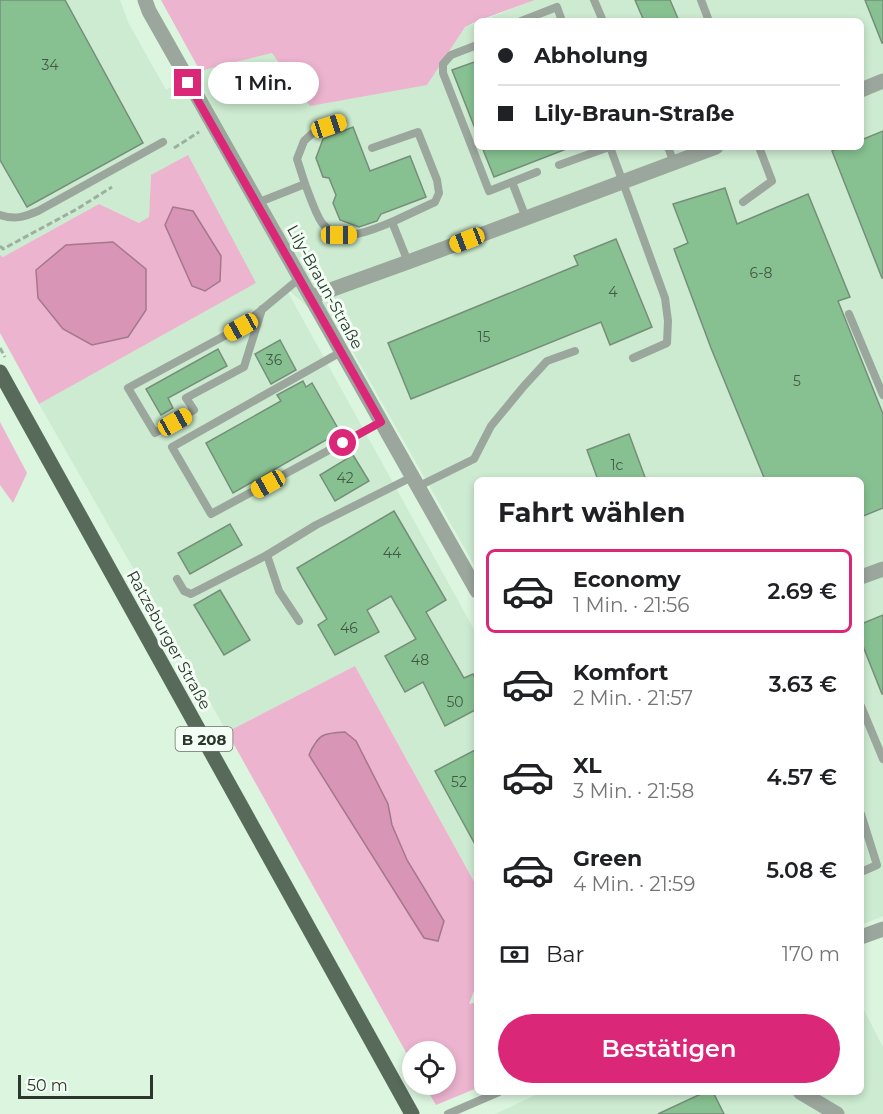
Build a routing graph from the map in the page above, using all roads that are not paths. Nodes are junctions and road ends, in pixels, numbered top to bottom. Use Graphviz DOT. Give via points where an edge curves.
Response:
graph roads {
  1 [pos="145,0"];
  2 [pos="594,0"];
  3 [pos="701,0"];
  4 [pos="529,18"];
  5 [pos="561,18"];
  6 [pos="602,18"];
  7 [pos="708,18"];
  8 [pos="474,46"];
  9 [pos="882,83"];
  10 [pos="864,89"];
  11 [pos="343,122"];
  12 [pos="163,142"];
  13 [pos="372,148"];
  14 [pos="601,150"];
  15 [pos="611,150"];
  16 [pos="669,150"];
  17 [pos="708,150"];
  18 [pos="760,150"];
  19 [pos="674,163"];
  20 [pos="558,165"];
  21 [pos="537,172"];
  22 [pos="623,181"];
  23 [pos="512,182"];
  24 [pos="305,184"];
  25 [pos="743,202"];
  26 [pos="257,204"];
  27 [pos="0,214"];
  28 [pos="526,218"];
  29 [pos="392,222"];
  30 [pos="408,262"];
  31 [pos="300,278"];
  32 [pos="311,297"];
  33 [pos="262,309"];
  34 [pos="849,314"];
  35 [pos="575,351"];
  36 [pos="341,352"];
  37 [pos="633,358"];
  38 [pos="0,372"];
  39 [pos="883,395"];
  40 [pos="381,422"];
  41 [pos="414,482"];
  42 [pos="267,555"];
  43 [pos="883,569"];
  44 [pos="864,576"];
  45 [pos="177,579"];
  46 [pos="474,582"];
  47 [pos="299,621"];
  48 [pos="864,713"];
  49 [pos="883,759"];
  50 [pos="864,823"];
  51 [pos="864,870"];
  52 [pos="883,929"];
  53 [pos="864,936"];
  54 [pos="492,1095"];
  55 [pos="805,1095"];
  56 [pos="410,1110"];
  57 [pos="448,1114"];
  58 [pos="837,1114"];
  1 -- 26 [label="street, Lily-Braun-Straße"];
  2 -- 6 [label="lane"];
  3 -- 7 [label="lane"];
  4 -- 5 [label="lane" via="557,7"];
  8 -- 23 [label="lane" via="451,55 443,64 443,74 489,191"];
  9 -- 10 [label="street"];
  11 -- 24 [label="lane" via="315,131 303,141 297,159"];
  12 -- 27 [label="lane" via="38,211 11,218"];
  13 -- 29 [label="lane" via="418,132 437,180 439,193 435,202"];
  14 -- 20 [label="lane"];
  15 -- 22 [label="lane"];
  16 -- 19 [label="lane"];
  17 -- 19 [label="street"];
  18 -- 25 [label="lane" via="772,181"];
  19 -- 22 [label="street"];
  21 -- 23 [label="lane"];
  22 -- 28 [label="street"];
  22 -- 37 [label="lane" via="665,298 668,321 667,343"];
  23 -- 28 [label="lane"];
  24 -- 26 [label="lane"];
  24 -- 29 [label="lane" via="323,224 339,235 356,235"];
  26 -- 31 [label="street, Lily-Braun-Straße"];
  28 -- 30 [label="street"];
  29 -- 30 [label="lane"];
  30 -- 32 [label="street"];
  31 -- 32 [label="street, Lily-Braun-Straße"];
  31 -- 33 [label="lane"];
  32 -- 36 [label="street, Lily-Braun-Straße"];
  33 -- 33 [label="lane" via="241,327 128,388 155,433 194,410 186,398 244,367"];
  34 -- 39 [label="lane"];
  35 -- 41 [label="lane" via="547,361 531,378 492,426 474,459"];
  36 -- 40 [label="street, Lily-Braun-Straße"];
  36 -- 40 [label="lane" via="172,447 211,514"];
  38 -- 56 [label="main road, Ratzeburger Straße / B 208"];
  40 -- 41 [label="street, Lily-Braun-Straße"];
  41 -- 42 [label="lane" via="316,525"];
  41 -- 46 [label="street, Lily-Braun-Straße"];
  42 -- 45 [label="lane" via="191,594 184,591"];
  42 -- 47 [label="lane" via="279,591"];
  43 -- 44 [label="street"];
  48 -- 49 [label="lane"];
  50 -- 51 [label="lane" via="877,864"];
  52 -- 53 [label="street"];
  54 -- 57 [label="lane"];
  55 -- 58 [label="street"];
}
